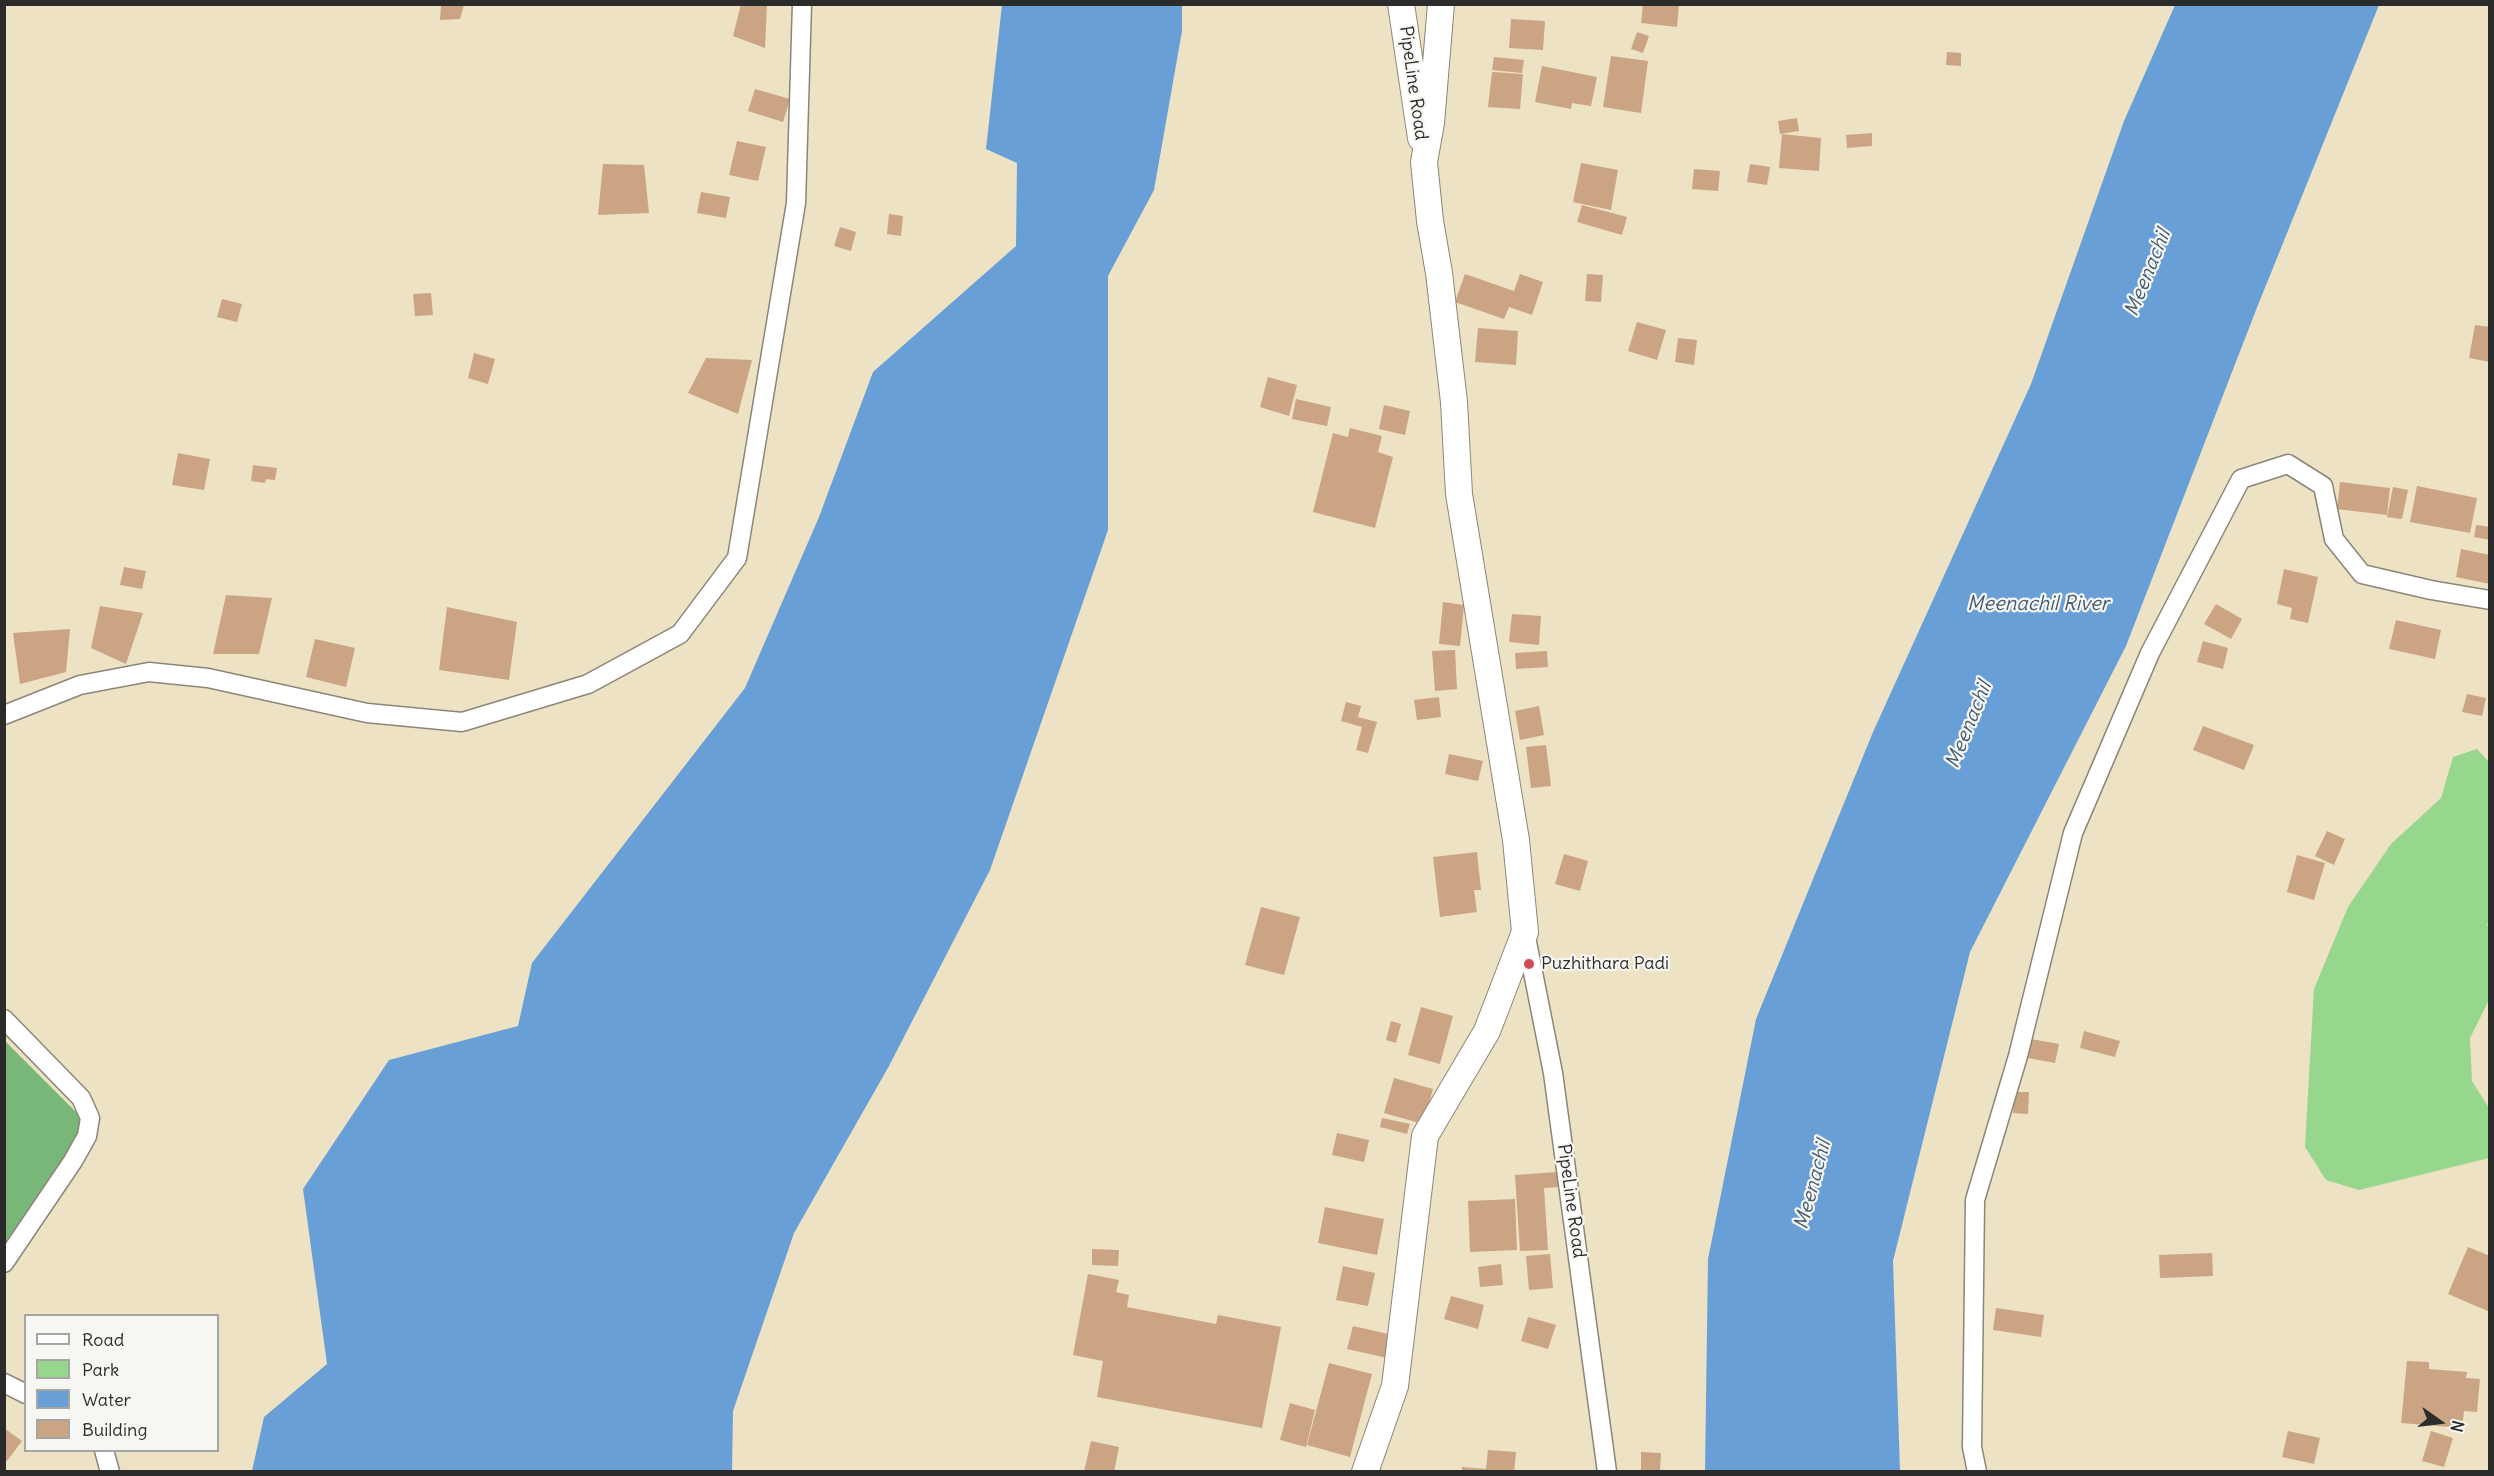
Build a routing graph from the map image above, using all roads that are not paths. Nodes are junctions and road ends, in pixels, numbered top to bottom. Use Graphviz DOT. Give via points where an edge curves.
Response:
graph roads {
  1 [pos="802,4"];
  2 [pos="1401,4"];
  3 [pos="1441,4"];
  4 [pos="1424,162"];
  5 [pos="2490,600"];
  6 [pos="4,715"];
  7 [pos="1525,933"];
  8 [pos="4,1019"];
  9 [pos="4,1263"];
  10 [pos="4,1383"];
  11 [pos="24,1393"];
  12 [pos="105,1452"];
  13 [pos="110,1472"];
  14 [pos="1365,1472"];
  15 [pos="1607,1472"];
  16 [pos="1977,1472"];
  1 -- 6 [label="street" via="796,203 737,558 680,634 588,684 462,722 367,713 208,678 149,672 80,685"];
  2 -- 4 [label="main road, PipeLine Road"];
  3 -- 4 [label="main road"];
  4 -- 7 [label="main road, PipeLine Road" via="1454,402 1459,494 1516,840"];
  5 -- 16 [label="street" via="2362,574 2334,539 2323,486 2289,464 2241,479 2150,653 2073,833 2018,1056 1975,1200 1972,1447"];
  7 -- 14 [label="main road" via="1487,1031 1425,1136 1395,1386"];
  7 -- 15 [label="street, PipeLine Road" via="1553,1073"];
  8 -- 9 [label="street" via="81,1098 90,1118 87,1136 73,1161"];
  10 -- 11 [label="street"];
  12 -- 13 [label="street"];
}
